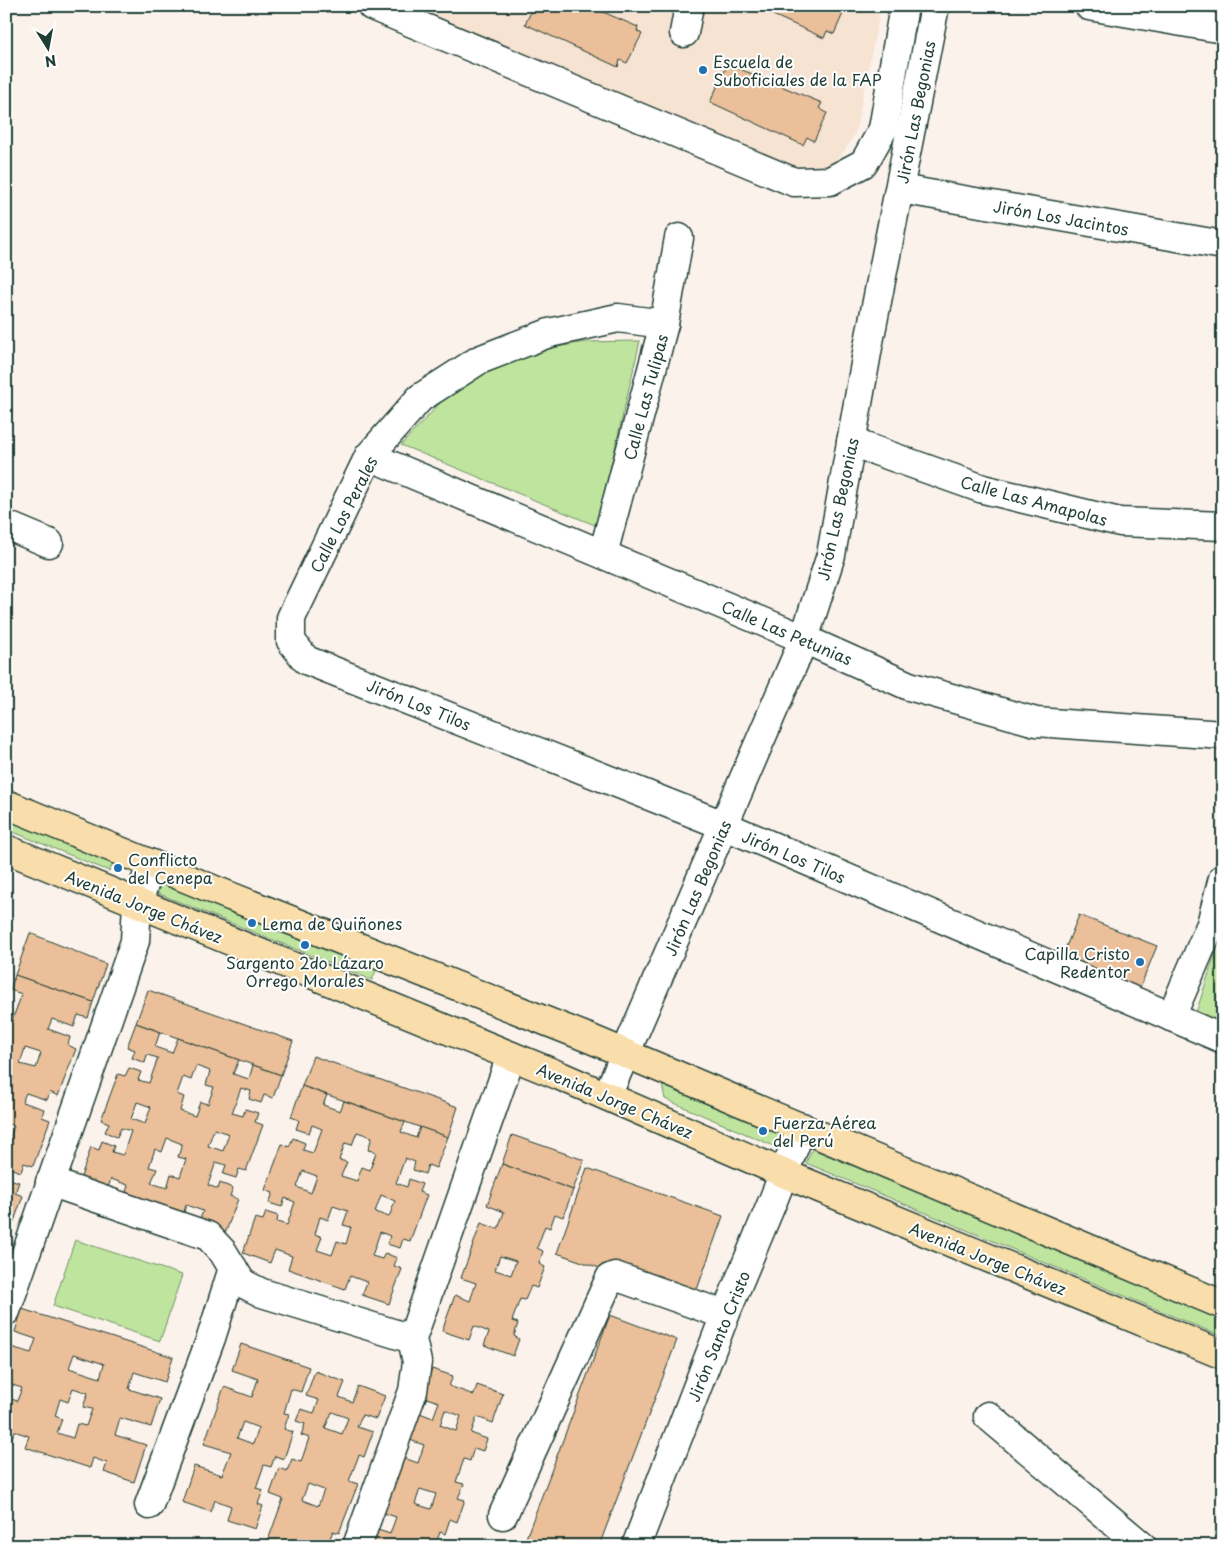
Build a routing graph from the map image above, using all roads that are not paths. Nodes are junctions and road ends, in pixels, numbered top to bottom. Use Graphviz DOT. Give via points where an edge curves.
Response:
graph roads {
  1 [pos="372,6"];
  2 [pos="689,6"];
  3 [pos="904,6"];
  4 [pos="935,6"];
  5 [pos="1090,6"];
  6 [pos="1223,29"];
  7 [pos="684,32"];
  8 [pos="900,189"];
  9 [pos="679,238"];
  10 [pos="1223,245"];
  11 [pos="664,324"];
  12 [pos="852,442"];
  13 [pos="369,456"];
  14 [pos="6,525"];
  15 [pos="1223,526"];
  16 [pos="49,543"];
  17 [pos="603,554"];
  18 [pos="804,639"];
  19 [pos="306,660"];
  20 [pos="1223,735"];
  21 [pos="6,804"];
  22 [pos="723,825"];
  23 [pos="6,849"];
  24 [pos="152,864"];
  25 [pos="1223,878"];
  26 [pos="137,903"];
  27 [pos="1171,1017"];
  28 [pos="1223,1039"];
  29 [pos="626,1054"];
  30 [pos="511,1056"];
  31 [pos="607,1096"];
  32 [pos="802,1127"];
  33 [pos="783,1173"];
  34 [pos="50,1182"];
  35 [pos="233,1268"];
  36 [pos="1223,1305"];
  37 [pos="6,1311"];
  38 [pos="725,1315"];
  39 [pos="412,1339"];
  40 [pos="1223,1354"];
  41 [pos="988,1416"];
  42 [pos="148,1505"];
  43 [pos="503,1515"];
  44 [pos="356,1546"];
  45 [pos="636,1546"];
  46 [pos="1142,1546"];
  1 -- 3 [label="street" via="794,182 830,181 864,163 883,129"];
  2 -- 7 [label="street"];
  4 -- 8 [label="street, Jirón Las Begonias"];
  5 -- 6 [label="street"];
  8 -- 10 [label="street, Jirón Los Jacintos"];
  8 -- 12 [label="street, Jirón Las Begonias"];
  9 -- 11 [label="street, Calle Las Tulipas"];
  11 -- 13 [label="street, Calle Los Perales" via="618,318 548,332 479,360 420,398"];
  11 -- 17 [label="street, Calle Las Tulipas"];
  12 -- 15 [label="street, Calle Las Amapolas" via="983,489 1120,522"];
  12 -- 18 [label="street, Jirón Las Begonias" via="830,555"];
  13 -- 17 [label="street, Calle Las Petunias"];
  13 -- 19 [label="street, Calle Los Perales" via="291,618 291,641"];
  14 -- 16 [label="street"];
  17 -- 18 [label="street, Calle Las Petunias"];
  18 -- 20 [label="street, Calle Las Petunias" via="909,686 1036,722"];
  18 -- 22 [label="street, Jirón Las Begonias"];
  19 -- 22 [label="street, Jirón Los Tilos"];
  21 -- 24 [label="main road"];
  22 -- 27 [label="street, Jirón Los Tilos"];
  22 -- 29 [label="street, Jirón Las Begonias"];
  23 -- 26 [label="main road, Avenida Jorge Chávez"];
  24 -- 26 [label="street"];
  24 -- 29 [label="main road"];
  25 -- 27 [label="street" via="1211,924"];
  26 -- 30 [label="main road, Avenida Jorge Chávez"];
  26 -- 34 [label="street" via="135,942"];
  27 -- 28 [label="street, Jirón Los Tilos"];
  29 -- 31 [label="street, Jirón Las Begonias"];
  29 -- 32 [label="main road"];
  30 -- 31 [label="main road, Avenida Jorge Chávez"];
  30 -- 39 [label="street"];
  31 -- 33 [label="main road, Avenida Jorge Chávez"];
  32 -- 33 [label="street, Jirón Santo Cristo"];
  32 -- 36 [label="main road"];
  33 -- 38 [label="street, Jirón Santo Cristo"];
  33 -- 40 [label="main road, Avenida Jorge Chávez"];
  34 -- 35 [label="street" via="208,1236"];
  34 -- 37 [label="street"];
  35 -- 39 [label="street" via="242,1283 262,1293"];
  35 -- 42 [label="street" via="211,1338"];
  38 -- 43 [label="street" via="615,1276 610,1278"];
  38 -- 45 [label="street, Jirón Santo Cristo"];
  39 -- 44 [label="street" via="417,1362 413,1391"];
  41 -- 46 [label="street"];
}
